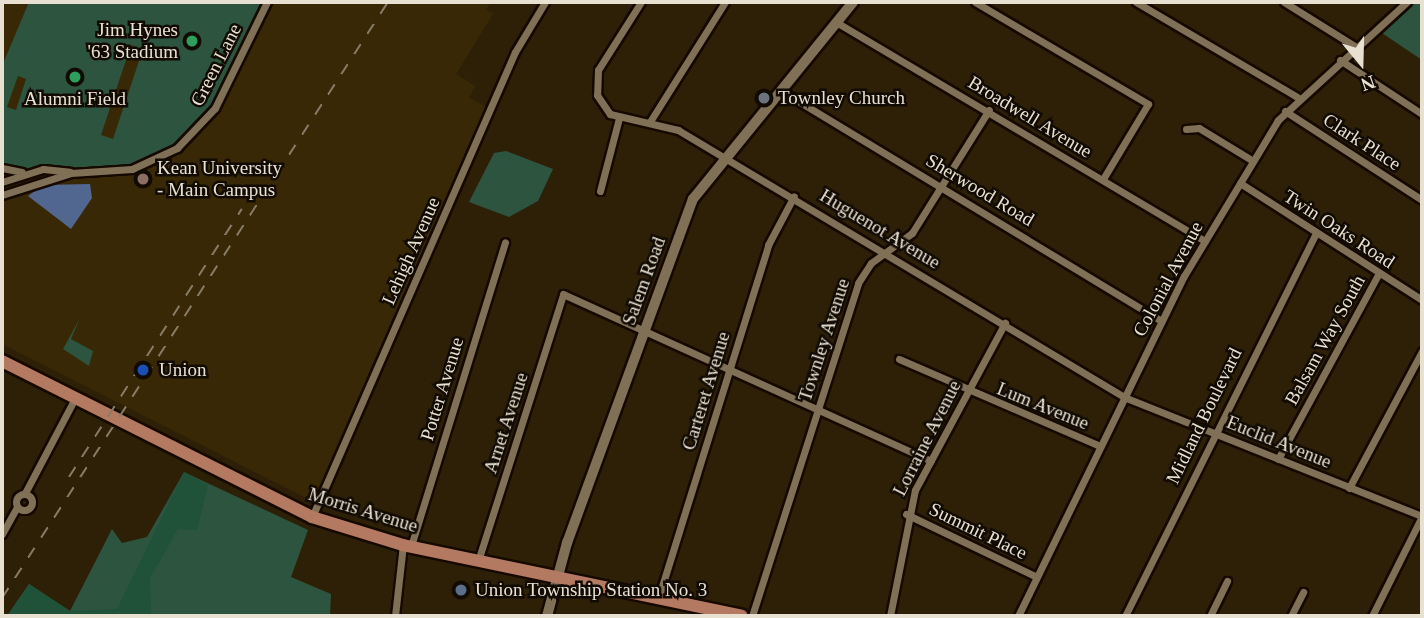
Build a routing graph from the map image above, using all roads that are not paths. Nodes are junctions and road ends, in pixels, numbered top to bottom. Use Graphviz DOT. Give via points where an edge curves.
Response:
graph roads {
  1 [pos="267,2"];
  2 [pos="545,2"];
  3 [pos="641,2"];
  4 [pos="725,2"];
  5 [pos="853,2"];
  6 [pos="975,2"];
  7 [pos="1136,2"];
  8 [pos="1284,2"];
  9 [pos="1404,3"];
  10 [pos="836,22"];
  11 [pos="1356,47"];
  12 [pos="1340,60"];
  13 [pos="780,90"];
  14 [pos="1297,97"];
  15 [pos="989,110"];
  16 [pos="1285,111"];
  17 [pos="1422,114"];
  18 [pos="618,118"];
  19 [pos="651,120"];
  20 [pos="1186,129"];
  21 [pos="726,158"];
  22 [pos="1253,161"];
  23 [pos="2,168"];
  24 [pos="26,173"];
  25 [pos="71,173"];
  26 [pos="1102,179"];
  27 [pos="2,182"];
  28 [pos="1240,183"];
  29 [pos="943,186"];
  30 [pos="600,191"];
  31 [pos="2,194"];
  32 [pos="794,195"];
  33 [pos="1422,200"];
  34 [pos="1315,233"];
  35 [pos="1205,241"];
  36 [pos="505,242"];
  37 [pos="888,252"];
  38 [pos="1379,273"];
  39 [pos="1422,300"];
  40 [pos="1162,321"];
  41 [pos="1004,323"];
  42 [pos="645,330"];
  43 [pos="1422,351"];
  44 [pos="899,359"];
  45 [pos="2,361"];
  46 [pos="730,367"];
  47 [pos="968,393"];
  48 [pos="1124,397"];
  49 [pos="74,400"];
  50 [pos="818,408"];
  51 [pos="1212,432"];
  52 [pos="1100,446"];
  53 [pos="1278,459"];
  54 [pos="931,461"];
  55 [pos="1349,488"];
  56 [pos="25,494"];
  57 [pos="17,507"];
  58 [pos="906,514"];
  59 [pos="1422,516"];
  60 [pos="312,517"];
  61 [pos="2,534"];
  62 [pos="407,545"];
  63 [pos="478,561"];
  64 [pos="555,577"];
  65 [pos="1037,577"];
  66 [pos="1227,581"];
  67 [pos="1303,592"];
  68 [pos="657,599"];
  69 [pos="703,612"];
  70 [pos="395,616"];
  71 [pos="547,616"];
  72 [pos="742,616"];
  73 [pos="752,616"];
  74 [pos="890,616"];
  75 [pos="1018,616"];
  76 [pos="1125,616"];
  77 [pos="1210,616"];
  78 [pos="1291,616"];
  79 [pos="1373,616"];
  1 -- 25 [label="street, Green Lane" via="215,108 192,135 142,166"];
  2 -- 60 [label="street, Lehigh Avenue" via="515,52"];
  3 -- 18 [label="street, Huguenot Avenue" via="598,70 597,95"];
  4 -- 19 [label="street"];
  5 -- 10 [label="street, Salem Road"];
  6 -- 26 [label="street" via="1148,104"];
  7 -- 14 [label="street"];
  8 -- 11 [label="street"];
  9 -- 11 [label="street, Colonial Avenue"];
  10 -- 13 [label="street, Salem Road"];
  10 -- 15 [label="street, Broadwell Avenue"];
  11 -- 12 [label="street, Colonial Avenue"];
  12 -- 14 [label="street, Colonial Avenue"];
  12 -- 17 [label="street"];
  13 -- 21 [label="street, Salem Road"];
  13 -- 29 [label="street, Sherwood Road"];
  14 -- 16 [label="street, Colonial Avenue"];
  15 -- 26 [label="street, Broadwell Avenue"];
  15 -- 29 [label="street, Townley Avenue"];
  16 -- 22 [label="street, Colonial Avenue"];
  16 -- 33 [label="street, Clark Place"];
  18 -- 19 [label="street, Huguenot Avenue"];
  18 -- 30 [label="street"];
  19 -- 21 [label="street, Huguenot Avenue"];
  20 -- 22 [label="street" via="1199,128"];
  21 -- 32 [label="street, Huguenot Avenue"];
  21 -- 42 [label="street, Salem Road" via="693,199"];
  22 -- 28 [label="street, Colonial Avenue"];
  23 -- 24 [label="street"];
  24 -- 25 [label="street, Green Lane"];
  24 -- 27 [label="street, Green Lane"];
  25 -- 31 [label="street, Green Lane"];
  26 -- 35 [label="street, Broadwell Avenue"];
  28 -- 34 [label="street, Twin Oaks Road"];
  28 -- 35 [label="street, Colonial Avenue"];
  29 -- 37 [label="street, Townley Avenue" via="912,233"];
  29 -- 40 [label="street, Sherwood Road"];
  32 -- 37 [label="street, Huguenot Avenue"];
  32 -- 46 [label="street, Carteret Avenue" via="768,245"];
  34 -- 38 [label="street, Twin Oaks Road"];
  34 -- 51 [label="street, Midland Boulevard"];
  35 -- 40 [label="street, Colonial Avenue"];
  36 -- 62 [label="street, Potter Avenue"];
  37 -- 41 [label="street, Huguenot Avenue"];
  37 -- 50 [label="street, Townley Avenue" via="858,283"];
  38 -- 39 [label="street, Twin Oaks Road"];
  38 -- 53 [label="street, Balsam Way South"];
  40 -- 48 [label="street, Colonial Avenue"];
  41 -- 47 [label="street, Lorraine Avenue"];
  41 -- 48 [label="street, Huguenot Avenue"];
  42 -- 46 [label="street"];
  42 -- 63 [label="street, Arnet Avenue" via="564,294"];
  42 -- 64 [label="street, Salem Road"];
  43 -- 55 [label="street"];
  44 -- 47 [label="street, Lum Avenue"];
  45 -- 49 [label="main road, Morris Avenue"];
  46 -- 50 [label="street"];
  46 -- 68 [label="street, Carteret Avenue"];
  47 -- 52 [label="street, Lum Avenue"];
  47 -- 54 [label="street, Lorraine Avenue"];
  48 -- 51 [label="street, Euclid Avenue"];
  48 -- 52 [label="street, Colonial Avenue"];
  49 -- 56 [label="street"];
  49 -- 60 [label="main road, Morris Avenue"];
  50 -- 54 [label="street"];
  50 -- 73 [label="street, Townley Avenue"];
  51 -- 53 [label="street, Euclid Avenue"];
  51 -- 76 [label="street, Midland Boulevard"];
  52 -- 65 [label="street, Colonial Avenue"];
  53 -- 55 [label="street, Euclid Avenue"];
  54 -- 58 [label="street, Lorraine Avenue"];
  55 -- 59 [label="street, Euclid Avenue"];
  56 -- 57 [label="street" via="16,499"];
  56 -- 57 [label="street" via="31,506"];
  57 -- 61 [label="street"];
  58 -- 65 [label="street, Summit Place"];
  58 -- 74 [label="street, Lorraine Avenue"];
  59 -- 79 [label="street"];
  60 -- 62 [label="main road, Morris Avenue"];
  62 -- 63 [label="main road, Morris Avenue"];
  62 -- 70 [label="street, Potter Avenue"];
  63 -- 64 [label="main road, Morris Avenue"];
  64 -- 68 [label="main road, Morris Avenue"];
  64 -- 71 [label="street, Salem Road"];
  65 -- 75 [label="street, Colonial Avenue"];
  66 -- 77 [label="street"];
  67 -- 78 [label="street"];
  68 -- 69 [label="main road, Morris Avenue"];
  69 -- 72 [label="main road, Morris Avenue"];
}
